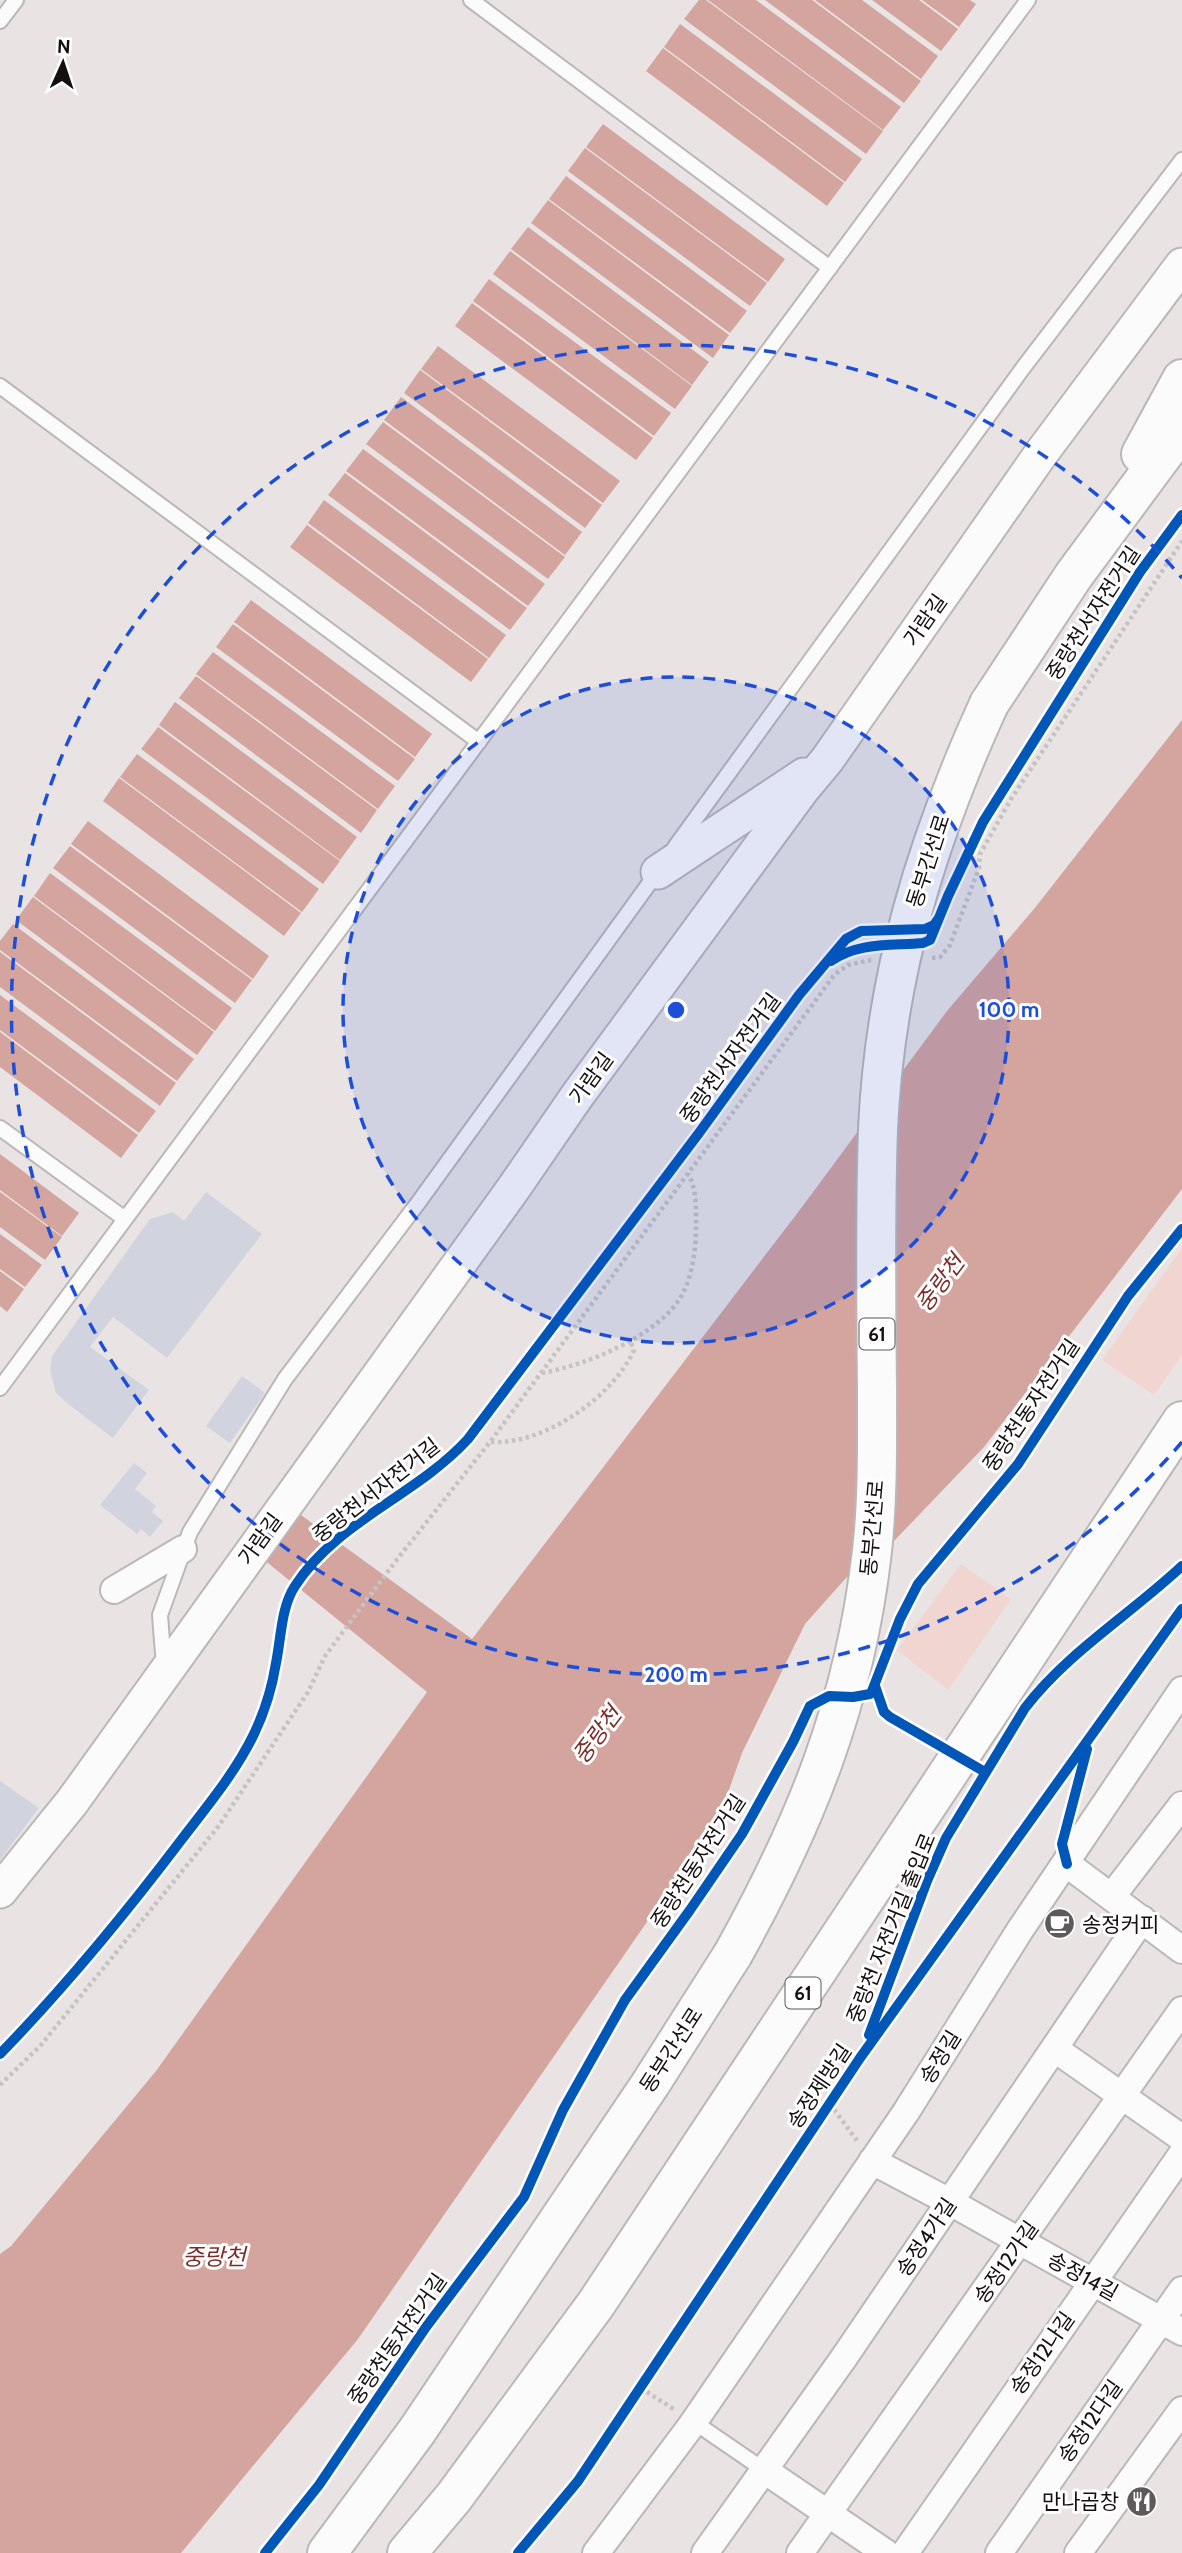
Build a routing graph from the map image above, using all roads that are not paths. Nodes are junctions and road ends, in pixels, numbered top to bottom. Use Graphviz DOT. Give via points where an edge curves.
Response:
graph roads {
  1 [pos="16,0"];
  2 [pos="471,0"];
  3 [pos="1028,0"];
  4 [pos="0,21"];
  5 [pos="1182,160"];
  6 [pos="1182,265"];
  7 [pos="830,268"];
  8 [pos="1182,379"];
  9 [pos="0,386"];
  10 [pos="1182,429"];
  11 [pos="1074,575"];
  12 [pos="479,742"];
  13 [pos="827,760"];
  14 [pos="658,872"];
  15 [pos="0,1128"];
  16 [pos="125,1219"];
  17 [pos="0,1388"];
  18 [pos="1182,1421"];
  19 [pos="183,1549"];
  20 [pos="114,1590"];
  21 [pos="165,1672"];
  22 [pos="1182,1690"];
  23 [pos="1182,1805"];
  24 [pos="1067,1864"];
  25 [pos="5,1874"];
  26 [pos="1112,1896"];
  27 [pos="1142,1919"];
  28 [pos="1181,1947"];
  29 [pos="1182,2010"];
  30 [pos="1055,2049"];
  31 [pos="1123,2096"];
  32 [pos="1182,2138"];
  33 [pos="1182,2154"];
  34 [pos="872,2161"];
  35 [pos="950,2202"];
  36 [pos="1021,2241"];
  37 [pos="1092,2281"];
  38 [pos="1182,2290"];
  39 [pos="1171,2326"];
  40 [pos="1182,2410"];
  41 [pos="694,2422"];
  42 [pos="764,2470"];
  43 [pos="829,2513"];
  44 [pos="327,2553"];
  45 [pos="407,2553"];
  46 [pos="596,2553"];
  47 [pos="705,2553"];
  48 [pos="800,2553"];
  49 [pos="886,2553"];
  50 [pos="905,2553"];
  51 [pos="999,2553"];
  52 [pos="1078,2553"];
  1 -- 4 [label="lane"];
  2 -- 7 [label="lane"];
  3 -- 7 [label="lane"];
  5 -- 14 [label="lane" via="1023,368"];
  6 -- 13 [label="street, 가람길" via="1040,455"];
  7 -- 12 [label="lane"];
  8 -- 11 [label="highway"];
  9 -- 12 [label="lane"];
  10 -- 11 [label="highway, 동부간선로 / 61"];
  11 -- 44 [label="highway, 동부간선로 / 61, bridge" via="989,704 930,848 906,930 886,1043 878,1126 872,1550 844,1702 818,1779 733,1954 425,2419"];
  12 -- 16 [label="lane"];
  13 -- 14 [label="street"];
  13 -- 21 [label="street, 가람길" via="577,1096"];
  14 -- 19 [label="lane" via="285,1379"];
  15 -- 16 [label="lane"];
  16 -- 17 [label="lane"];
  18 -- 45 [label="highway, 61" via="596,2304 454,2497"];
  19 -- 20 [label="street"];
  19 -- 21 [label="lane" via="160,1615"];
  21 -- 25 [label="street, 가람길" via="72,1802"];
  22 -- 24 [label="street, 송정길"];
  23 -- 26 [label="street"];
  24 -- 26 [label="street"];
  24 -- 34 [label="street, 송정길"];
  26 -- 27 [label="street"];
  27 -- 28 [label="street"];
  27 -- 30 [label="street, 송정4가길"];
  29 -- 31 [label="street, 송정12가길"];
  30 -- 31 [label="street"];
  30 -- 35 [label="street, 송정4가길"];
  31 -- 32 [label="street"];
  31 -- 36 [label="street, 송정12가길"];
  33 -- 37 [label="street, 송정12나길"];
  34 -- 35 [label="street, 송정14길"];
  34 -- 41 [label="street, 송정길"];
  35 -- 36 [label="street, 송정14길"];
  35 -- 42 [label="street, 송정4가길"];
  36 -- 37 [label="street, 송정14길"];
  36 -- 43 [label="street, 송정12가길"];
  37 -- 39 [label="street, 송정14길"];
  37 -- 50 [label="street, 송정12나길"];
  38 -- 39 [label="street, 송정12다길"];
  39 -- 51 [label="street, 송정12다길"];
  40 -- 52 [label="street"];
  41 -- 42 [label="lane"];
  41 -- 46 [label="street, 송정길"];
  42 -- 43 [label="street"];
  42 -- 47 [label="street, 송정4가길"];
  43 -- 48 [label="street, 송정12가길"];
  43 -- 49 [label="street"];
}
